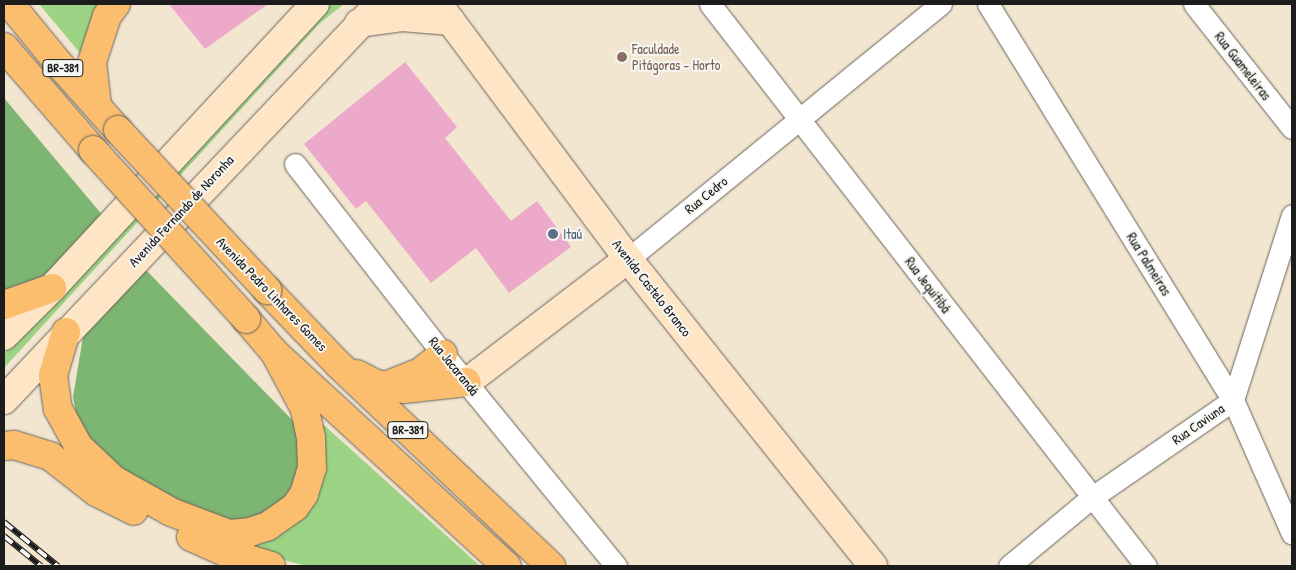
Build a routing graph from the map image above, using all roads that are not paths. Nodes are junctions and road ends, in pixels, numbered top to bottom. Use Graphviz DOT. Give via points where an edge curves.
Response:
graph roads {
  1 [pos="10,4"];
  2 [pos="116,4"];
  3 [pos="379,4"];
  4 [pos="710,4"];
  5 [pos="941,4"];
  6 [pos="988,4"];
  7 [pos="1194,4"];
  8 [pos="312,6"];
  9 [pos="445,13"];
  10 [pos="359,22"];
  11 [pos="4,47"];
  12 [pos="97,105"];
  13 [pos="800,117"];
  14 [pos="1292,128"];
  15 [pos="295,164"];
  16 [pos="1292,215"];
  17 [pos="628,259"];
  18 [pos="52,288"];
  19 [pos="4,305"];
  20 [pos="66,332"];
  21 [pos="4,336"];
  22 [pos="275,353"];
  23 [pos="443,354"];
  24 [pos="338,364"];
  25 [pos="467,382"];
  26 [pos="376,384"];
  27 [pos="4,400"];
  28 [pos="1233,400"];
  29 [pos="4,446"];
  30 [pos="1092,498"];
  31 [pos="1292,534"];
  32 [pos="271,566"];
  33 [pos="506,566"];
  34 [pos="551,566"];
  35 [pos="616,566"];
  36 [pos="873,566"];
  37 [pos="1009,566"];
  38 [pos="1146,566"];
  1 -- 12 [label="highway, Avenida Pedro Linhares Gomes / BR-381"];
  2 -- 12 [label="highway" via="107,16 92,62"];
  3 -- 10 [label="main road, Avenida Fernando de Noronha"];
  4 -- 13 [label="street, Rua Jequitibá"];
  5 -- 13 [label="street, Rua Cedro"];
  6 -- 28 [label="street, Rua Palmeiras"];
  7 -- 14 [label="street, Rua Guameleiras"];
  8 -- 18 [label="main road"];
  9 -- 10 [label="main road"];
  9 -- 17 [label="main road, Avenida Castelo Branco"];
  10 -- 20 [label="main road, Avenida Fernando de Noronha"];
  11 -- 22 [label="highway, BR-381, bridge"];
  12 -- 24 [label="highway, Avenida Pedro Linhares Gomes / BR-381, bridge"];
  13 -- 17 [label="street, Rua Cedro"];
  13 -- 30 [label="street, Rua Jequitibá"];
  15 -- 23 [label="street, Rua Jacarandá"];
  16 -- 28 [label="street, Rua Caviuna"];
  17 -- 25 [label="main road, Rua Cedro"];
  17 -- 36 [label="main road, Avenida Castelo Branco"];
  18 -- 19 [label="highway"];
  18 -- 21 [label="main road"];
  20 -- 22 [label="highway" via="53,375 58,409 79,447 114,480 171,512 229,534 268,526 295,507 304,494 312,468 305,409"];
  20 -- 27 [label="main road, Avenida Fernando de Noronha"];
  22 -- 33 [label="highway, BR-381"];
  23 -- 25 [label="street, Rua Jacarandá"];
  23 -- 26 [label="highway" via="422,371 395,383"];
  24 -- 26 [label="highway"];
  24 -- 34 [label="highway, Avenida Pedro Linhares Gomes / BR-381"];
  25 -- 26 [label="highway" via="404,389"];
  25 -- 35 [label="street, Rua Jacarandá"];
  28 -- 30 [label="street, Rua Caviuna"];
  28 -- 31 [label="street, Rua Palmeiras"];
  29 -- 32 [label="highway" via="14,445 50,456 96,492 225,552"];
  30 -- 37 [label="street, Rua Caviuna"];
  30 -- 38 [label="street, Rua Jequitibá"];
}
